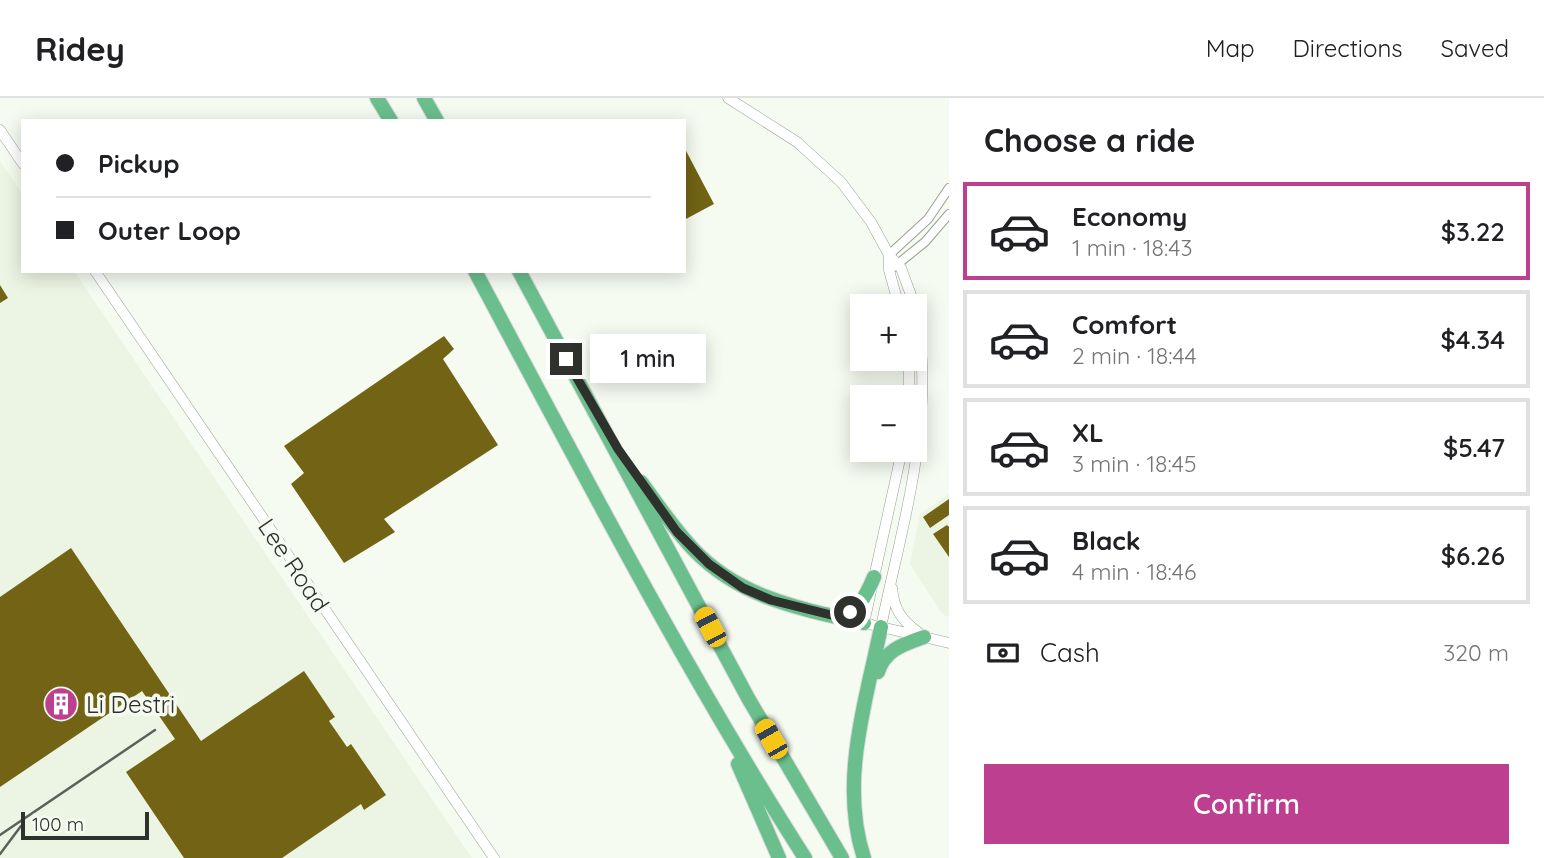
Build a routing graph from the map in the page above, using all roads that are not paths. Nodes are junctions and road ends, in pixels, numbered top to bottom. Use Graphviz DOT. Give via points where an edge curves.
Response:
graph roads {
  1 [pos="377,98"];
  2 [pos="424,98"];
  3 [pos="728,98"];
  4 [pos="390,119"];
  5 [pos="436,119"];
  6 [pos="0,131"];
  7 [pos="21,161"];
  8 [pos="949,188"];
  9 [pos="949,214"];
  10 [pos="889,255"];
  11 [pos="894,267"];
  12 [pos="96,273"];
  13 [pos="476,273"];
  14 [pos="520,273"];
  15 [pos="898,294"];
  16 [pos="911,294"];
  17 [pos="923,371"];
  18 [pos="601,423"];
  19 [pos="899,462"];
  20 [pos="874,577"];
  21 [pos="891,580"];
  22 [pos="835,616"];
  23 [pos="864,623"];
  24 [pos="881,627"];
  25 [pos="924,636"];
  26 [pos="949,643"];
  27 [pos="713,709"];
  28 [pos="857,750"];
  29 [pos="494,858"];
  30 [pos="779,858"];
  31 [pos="805,858"];
  32 [pos="842,858"];
  33 [pos="864,858"];
  1 -- 4 [label="highway"];
  2 -- 5 [label="highway"];
  3 -- 10 [label="street" via="824,164 864,212"];
  6 -- 7 [label="street"];
  8 -- 10 [label="street" via="929,219"];
  9 -- 11 [label="street" via="925,242"];
  10 -- 11 [label="street"];
  11 -- 15 [label="street"];
  11 -- 16 [label="street"];
  12 -- 29 [label="street, Lee Road"];
  13 -- 27 [label="highway"];
  14 -- 18 [label="highway"];
  17 -- 21 [label="street" via="915,458"];
  18 -- 22 [label="highway" via="677,532 715,569 763,597"];
  18 -- 32 [label="highway" via="748,698"];
  19 -- 20 [label="street"];
  20 -- 22 [label="highway" via="861,604"];
  20 -- 23 [label="street"];
  21 -- 24 [label="street"];
  21 -- 25 [label="street" via="902,620"];
  22 -- 23 [label="highway"];
  23 -- 24 [label="street"];
  24 -- 25 [label="street"];
  24 -- 28 [label="highway"];
  25 -- 26 [label="street"];
  25 -- 28 [label="highway" via="895,648 883,660"];
  27 -- 30 [label="highway"];
  27 -- 31 [label="highway"];
  28 -- 33 [label="highway" via="853,807"];
}
